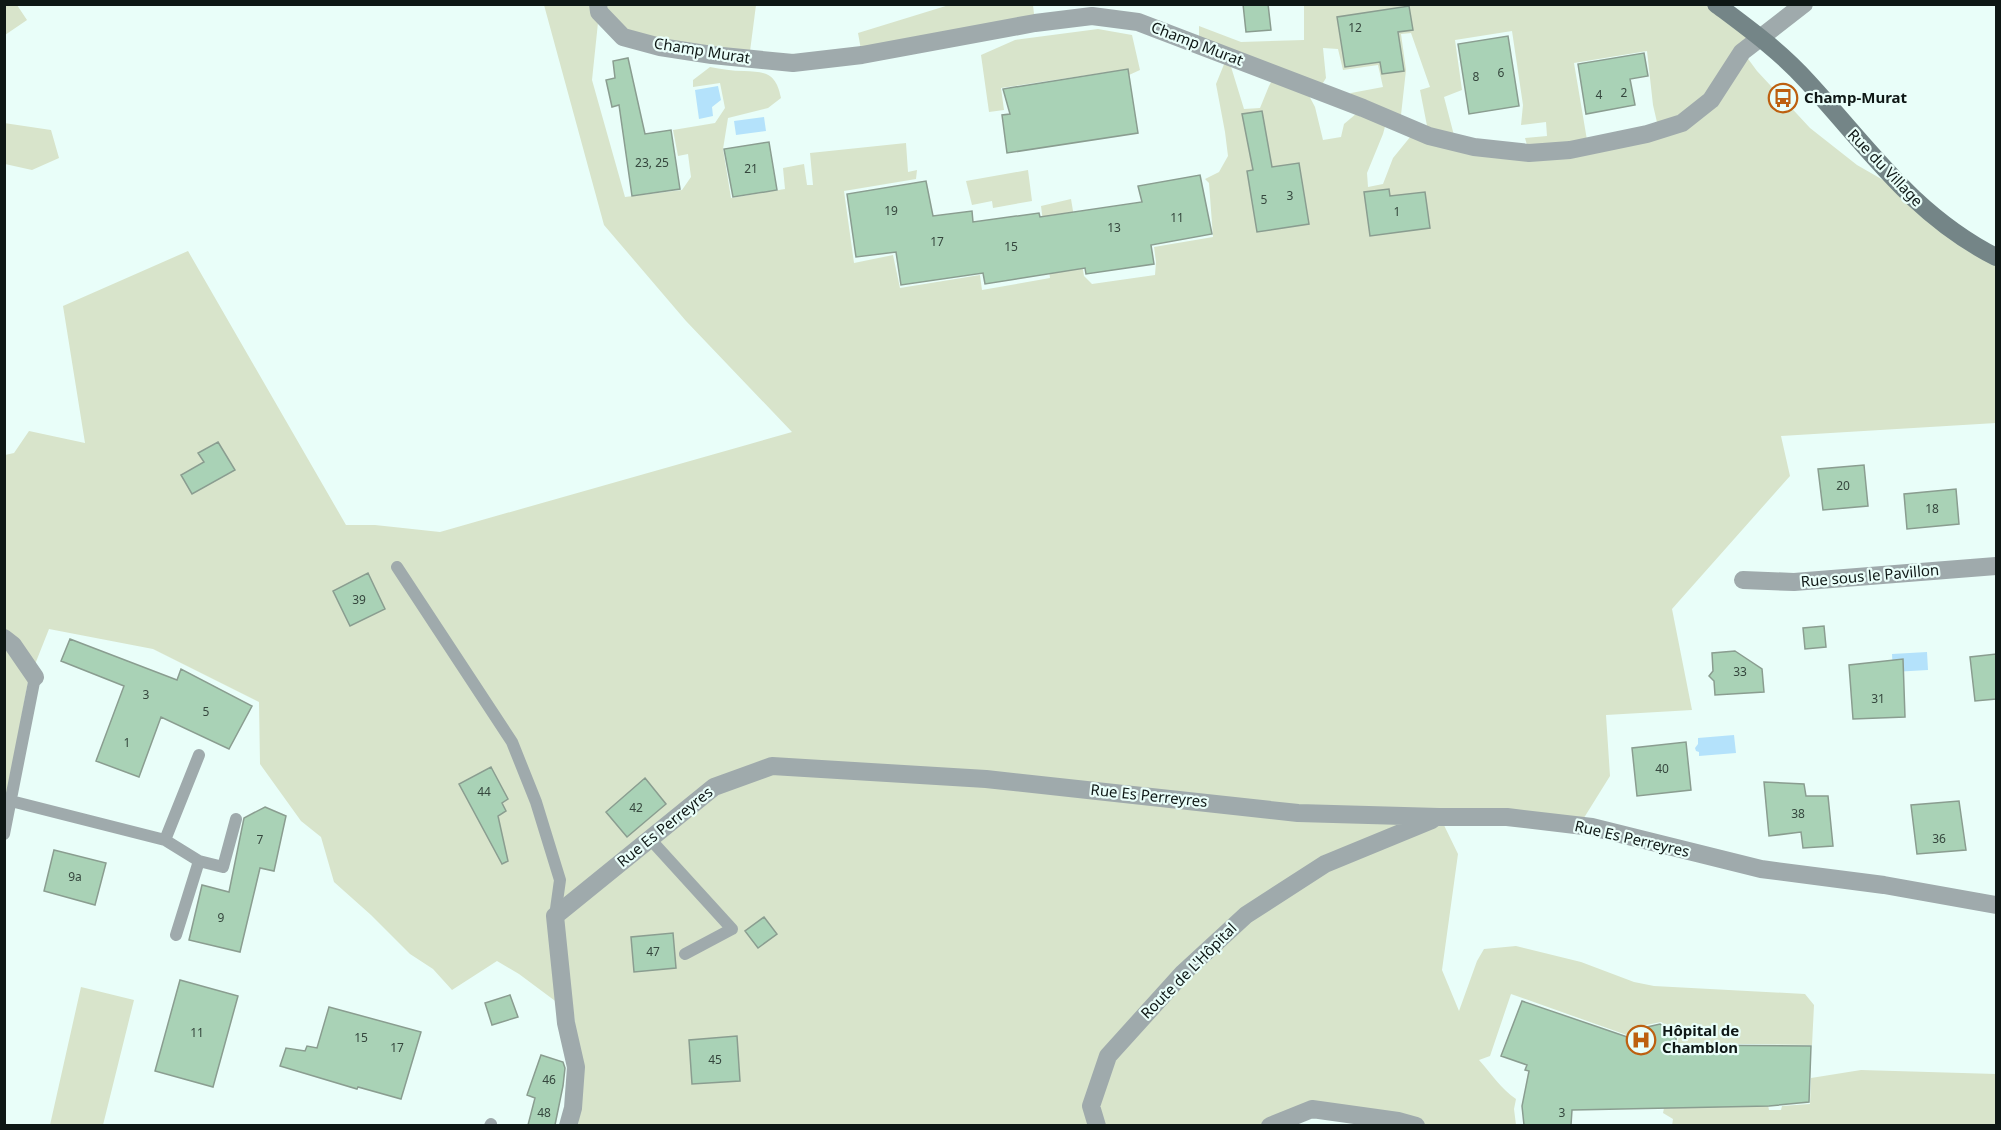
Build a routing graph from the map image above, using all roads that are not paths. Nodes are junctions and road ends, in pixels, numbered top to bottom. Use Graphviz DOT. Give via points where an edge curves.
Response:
graph roads {
  1 [pos="598,4"];
  2 [pos="1716,4"];
  3 [pos="1804,4"];
  4 [pos="1761,37"];
  5 [pos="1996,257"];
  6 [pos="1996,566"];
  7 [pos="397,567"];
  8 [pos="1743,580"];
  9 [pos="4,638"];
  10 [pos="35,677"];
  11 [pos="199,755"];
  12 [pos="11,801"];
  13 [pos="1439,817"];
  14 [pos="236,819"];
  15 [pos="4,834"];
  16 [pos="650,839"];
  17 [pos="165,840"];
  18 [pos="199,861"];
  19 [pos="1996,905"];
  20 [pos="555,916"];
  21 [pos="176,935"];
  22 [pos="684,954"];
  23 [pos="568,1125"];
  24 [pos="1097,1125"];
  25 [pos="1270,1125"];
  26 [pos="1416,1125"];
  1 -- 4 [label="street, Champ Murat" via="599,12 623,37 712,55 792,63 1092,16 1138,21 1429,136 1474,147 1529,153 1570,150 1682,123 1711,100 1742,52"];
  2 -- 4 [label="street, Rue du Village"];
  3 -- 4 [label="street, Champ Murat"];
  4 -- 5 [label="street, Rue du Village" via="1928,212"];
  6 -- 8 [label="street, Rue sous le Pavillon" via="1794,582"];
  7 -- 20 [label="lane" via="512,742 560,880"];
  9 -- 10 [label="street"];
  10 -- 12 [label="lane"];
  11 -- 17 [label="lane"];
  12 -- 15 [label="lane"];
  12 -- 17 [label="lane"];
  13 -- 16 [label="street, Rue Es Perreyres" via="1298,813 986,779 772,766 714,787"];
  13 -- 19 [label="street, Rue Es Perreyres" via="1507,816 1592,827 1761,869"];
  13 -- 24 [label="street, Route de L'Hôpital" via="1325,864 1246,915 1183,973 1108,1056 1091,1106"];
  14 -- 18 [label="lane" via="224,867"];
  16 -- 20 [label="street, Rue Es Perreyres"];
  16 -- 22 [label="lane" via="732,929"];
  17 -- 18 [label="lane"];
  18 -- 21 [label="lane"];
  20 -- 23 [label="street" via="566,1023 576,1066"];
  25 -- 26 [label="street" via="1312,1109"];
}
